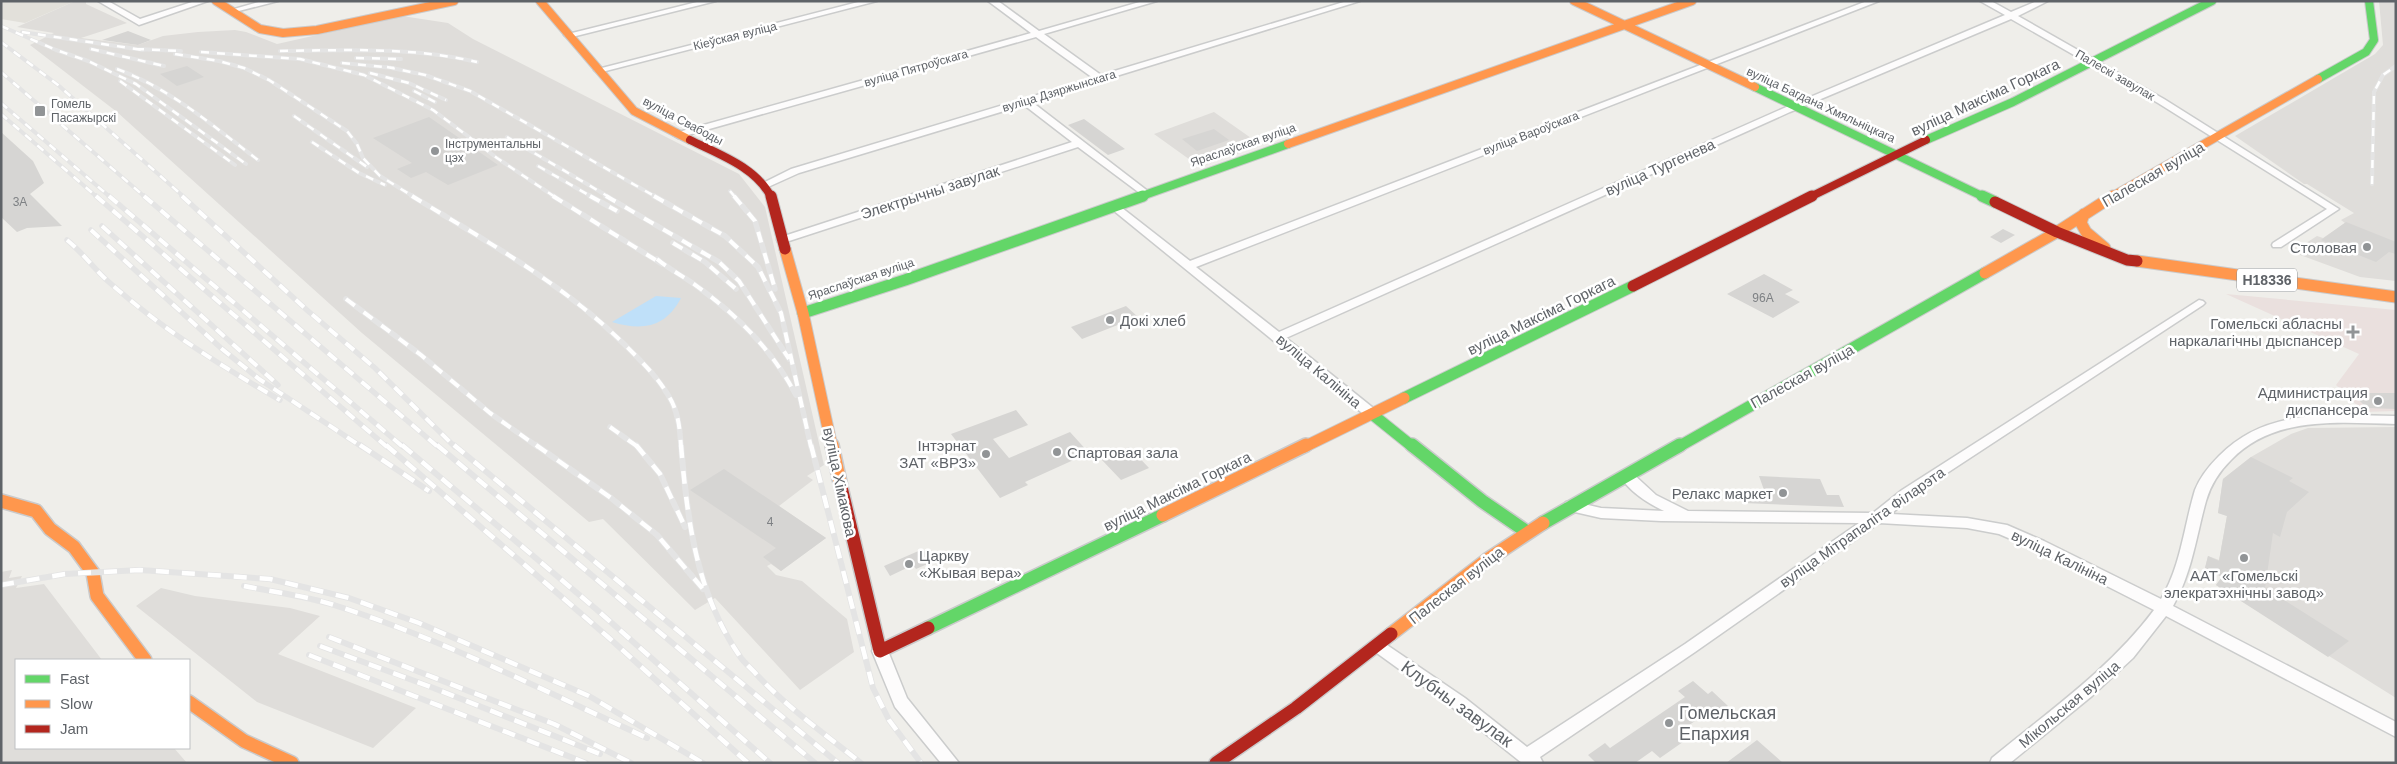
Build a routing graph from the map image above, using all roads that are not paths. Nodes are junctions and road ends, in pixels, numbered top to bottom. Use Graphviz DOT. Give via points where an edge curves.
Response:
graph roads {
  1 [pos="102,1"];
  2 [pos="204,1"];
  3 [pos="216,1"];
  4 [pos="274,1"];
  5 [pos="454,1"];
  6 [pos="540,1"];
  7 [pos="712,1"];
  8 [pos="872,1"];
  9 [pos="992,1"];
  10 [pos="1153,1"];
  11 [pos="1356,1"];
  12 [pos="1574,1"];
  13 [pos="1692,1"];
  14 [pos="1875,1"];
  15 [pos="1984,1"];
  16 [pos="2044,1"];
  17 [pos="2212,1"];
  18 [pos="2370,1"];
  19 [pos="231,11"];
  20 [pos="2012,16"];
  21 [pos="1622,25"];
  22 [pos="1037,34"];
  23 [pos="568,35"];
  24 [pos="2093,62"];
  25 [pos="1705,65"];
  26 [pos="598,70"];
  27 [pos="1099,78"];
  28 [pos="1026,102"];
  29 [pos="1794,107"];
  30 [pos="678,135"];
  31 [pos="2218,136"];
  32 [pos="1079,144"];
  33 [pos="1896,155"];
  34 [pos="764,185"];
  35 [pos="1145,194"];
  36 [pos="1113,206"];
  37 [pos="2084,214"];
  38 [pos="2057,232"];
  39 [pos="782,240"];
  40 [pos="2277,245"];
  41 [pos="2111,254"];
  42 [pos="1188,266"];
  43 [pos="2396,297"];
  44 [pos="2199,303"];
  45 [pos="803,313"];
  46 [pos="1278,337"];
  47 [pos="1372,414"];
  48 [pos="2396,420"];
  49 [pos="1626,475"];
  50 [pos="1641,493"];
  51 [pos="1,501"];
  52 [pos="1572,506"];
  53 [pos="1624,512"];
  54 [pos="1689,515"];
  55 [pos="1876,518"];
  56 [pos="1527,532"];
  57 [pos="2164,608"];
  58 [pos="1379,646"];
  59 [pos="880,650"];
  60 [pos="144,659"];
  61 [pos="190,703"];
  62 [pos="2396,730"];
  63 [pos="1219,760"];
  64 [pos="1531,760"];
  65 [pos="284,762"];
  66 [pos="951,763"];
  67 [pos="1998,763"];
  1 -- 2 [label="street" via="138,22"];
  3 -- 19 [label="street"];
  4 -- 19 [label="street"];
  5 -- 19 [label="street" via="317,30 270,32"];
  6 -- 23 [label="street, вуліца Свабоды"];
  7 -- 23 [label="street"];
  8 -- 26 [label="street, Кіеўская вуліца"];
  9 -- 22 [label="street"];
  10 -- 22 [label="street, вуліца Пятроўскага"];
  11 -- 27 [label="street, вуліца Дзяржынскага"];
  12 -- 21 [label="street, вуліца Багдана Хмяльніцкага"];
  13 -- 21 [label="street, Яраслаўская вуліца"];
  14 -- 25 [label="street, вуліца Вароўскага"];
  15 -- 20 [label="street, Палескі завулак"];
  16 -- 20 [label="street, вуліца Тургенева"];
  17 -- 24 [label="street, вуліца Максіма Горкага"];
  18 -- 31 [label="street, Палеская вуліца" via="2374,40 2370,49"];
  20 -- 24 [label="street, Палескі завулак"];
  20 -- 29 [label="street, вуліца Тургенева"];
  21 -- 25 [label="street, вуліца Багдана Хмяльніцкага"];
  21 -- 35 [label="street, Яраслаўская вуліца"];
  22 -- 27 [label="street"];
  22 -- 30 [label="street, вуліца Пятроўскага"];
  23 -- 26 [label="street, вуліца Свабоды"];
  24 -- 31 [label="street, Палескі завулак"];
  24 -- 33 [label="street, вуліца Максіма Горкага"];
  25 -- 29 [label="street, вуліца Багдана Хмяльніцкага"];
  25 -- 42 [label="street, вуліца Вароўскага"];
  26 -- 30 [label="street, вуліца Свабоды" via="634,110"];
  27 -- 28 [label="street, вуліца Дзяржынскага"];
  28 -- 32 [label="street"];
  28 -- 34 [label="street, вуліца Дзяржынскага" via="795,171"];
  29 -- 33 [label="street, вуліца Багдана Хмяльніцкага"];
  29 -- 46 [label="street, вуліца Тургенева"];
  30 -- 34 [label="street, вуліца Свабоды" via="740,166"];
  31 -- 37 [label="street, Палеская вуліца"];
  31 -- 40 [label="street" via="2334,209"];
  32 -- 35 [label="street"];
  32 -- 39 [label="street, Электрычны завулак"];
  33 -- 38 [label="street, вуліца Багдана Хмяльніцкага"];
  33 -- 47 [label="street, вуліца Максіма Горкага"];
  34 -- 39 [label="street, вуліца Хімакова" via="773,199"];
  35 -- 36 [label="street, Яраслаўская вуліца"];
  36 -- 42 [label="street, вуліца Калініна"];
  36 -- 45 [label="street, Яраслаўская вуліца"];
  37 -- 38 [label="street, Палеская вуліца"];
  37 -- 41 [label="street" via="2082,223 2086,232"];
  38 -- 41 [label="street, Н18336"];
  38 -- 49 [label="street, Палеская вуліца"];
  39 -- 45 [label="street, вуліца Хімакова"];
  41 -- 43 [label="street, Н18336" via="2127,260"];
  42 -- 46 [label="street, вуліца Калініна"];
  44 -- 55 [label="street, вуліца Мітрапаліта Філарэта" via="1907,493"];
  45 -- 59 [label="street, вуліца Хімакова"];
  46 -- 47 [label="street, вуліца Калініна"];
  47 -- 56 [label="street, вуліца Калініна" via="1482,501"];
  47 -- 59 [label="street, вуліца Максіма Горкага"];
  48 -- 57 [label="street, Мікольская вуліца" via="2286,422 2254,434 2231,449 2204,486 2181,575"];
  49 -- 50 [label="street, вуліца Калініна"];
  49 -- 52 [label="street, Палеская вуліца"];
  50 -- 53 [label="street" via="1639,505"];
  50 -- 54 [label="street, вуліца Калініна" via="1662,506"];
  51 -- 60 [label="street" via="36,511 50,528 74,547 93,573 97,596"];
  52 -- 53 [label="street, вуліца Калініна" via="1601,512"];
  52 -- 56 [label="street, Палеская вуліца"];
  53 -- 54 [label="street, вуліца Калініна"];
  54 -- 55 [label="street, вуліца Калініна"];
  55 -- 57 [label="street, вуліца Калініна" via="1967,523 2002,529"];
  55 -- 64 [label="street, вуліца Мітрапаліта Філарэта"];
  56 -- 58 [label="street, Палеская вуліца" via="1477,567"];
  57 -- 62 [label="street, вуліца Калініна"];
  57 -- 67 [label="street, Мікольская вуліца" via="2123,659"];
  58 -- 63 [label="street, Палеская вуліца" via="1274,726"];
  58 -- 64 [label="street, Клубны завулак"];
  59 -- 66 [label="street, вуліца Хімакова" via="901,702"];
  61 -- 65 [label="street" via="244,741"];
}
